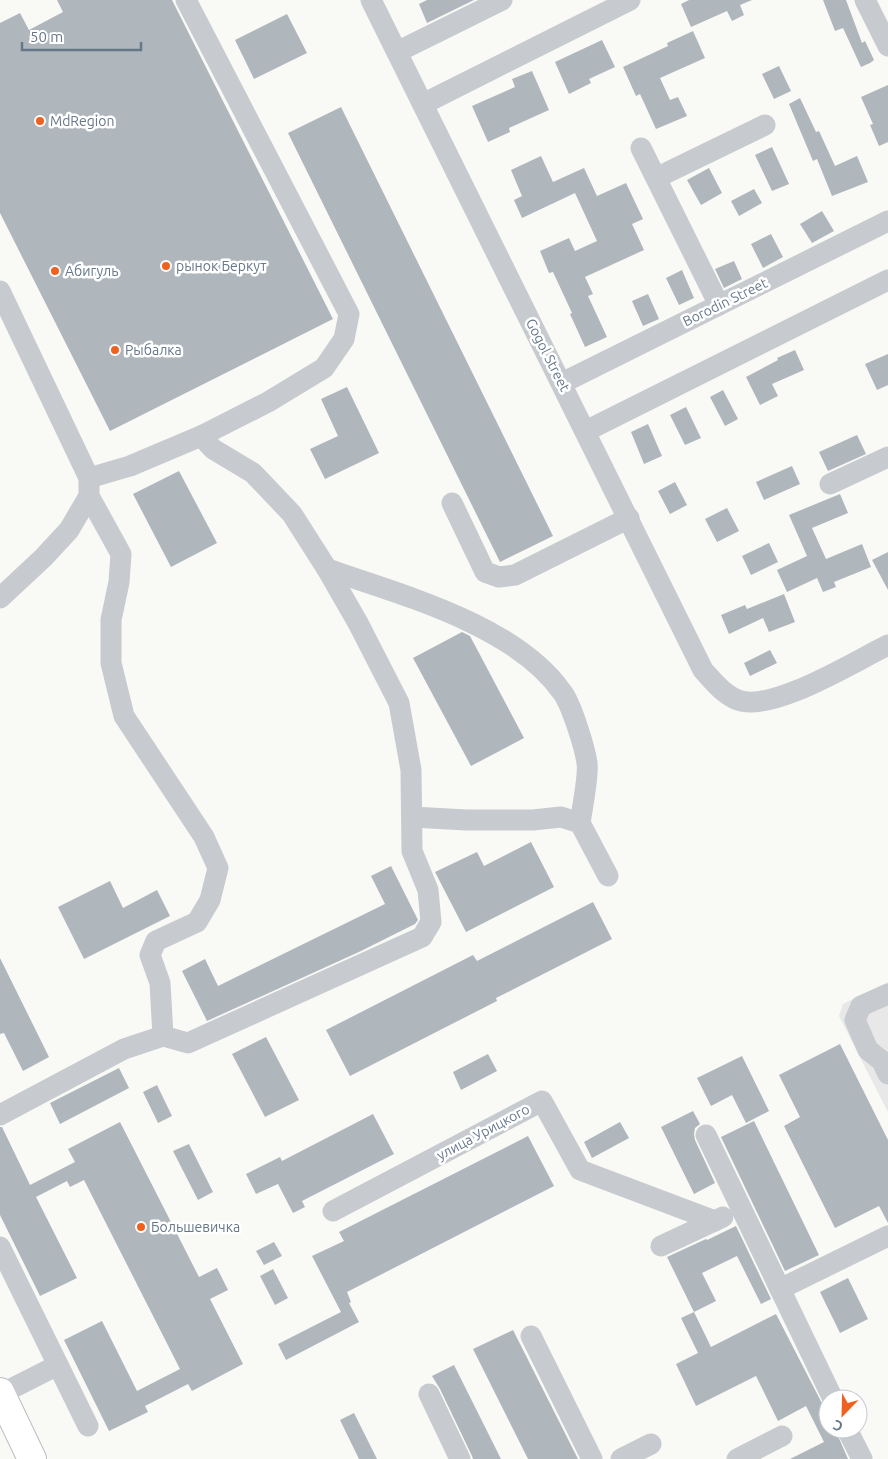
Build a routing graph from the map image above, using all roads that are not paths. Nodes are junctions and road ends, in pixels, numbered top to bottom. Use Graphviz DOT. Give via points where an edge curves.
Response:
graph roads {
  1 [pos="186,0"];
  2 [pos="371,0"];
  3 [pos="502,0"];
  4 [pos="630,0"];
  5 [pos="865,0"];
  6 [pos="888,46"];
  7 [pos="397,52"];
  8 [pos="423,104"];
  9 [pos="766,125"];
  10 [pos="641,148"];
  11 [pos="656,178"];
  12 [pos="888,221"];
  13 [pos="888,280"];
  14 [pos="0,291"];
  15 [pos="719,305"];
  16 [pos="562,383"];
  17 [pos="586,431"];
  18 [pos="201,436"];
  19 [pos="888,457"];
  20 [pos="830,484"];
  21 [pos="89,487"];
  22 [pos="452,503"];
  23 [pos="629,518"];
  24 [pos="327,569"];
  25 [pos="0,598"];
  26 [pos="888,645"];
  27 [pos="412,817"];
  28 [pos="580,823"];
  29 [pos="608,876"];
  30 [pos="888,994"];
  31 [pos="163,1036"];
  32 [pos="888,1074"];
  33 [pos="0,1115"];
  34 [pos="706,1135"];
  35 [pos="741,1208"];
  36 [pos="333,1211"];
  37 [pos="715,1221"];
  38 [pos="888,1236"];
  39 [pos="661,1246"];
  40 [pos="0,1247"];
  41 [pos="780,1289"];
  42 [pos="531,1336"];
  43 [pos="58,1365"];
  44 [pos="828,1389"];
  45 [pos="0,1393"];
  46 [pos="429,1394"];
  47 [pos="88,1426"];
  48 [pos="782,1436"];
  49 [pos="852,1439"];
  50 [pos="651,1444"];
  51 [pos="32,1459"];
  52 [pos="460,1459"];
  53 [pos="592,1459"];
  54 [pos="621,1459"];
  55 [pos="738,1459"];
  56 [pos="862,1459"];
  1 -- 18 [label="street" via="349,314 344,339 324,368 268,402"];
  2 -- 7 [label="street, Gogol Street"];
  3 -- 7 [label="street"];
  4 -- 8 [label="street"];
  5 -- 6 [label="street"];
  7 -- 8 [label="street, Gogol Street"];
  8 -- 16 [label="street, Gogol Street"];
  9 -- 11 [label="street"];
  10 -- 11 [label="street"];
  11 -- 15 [label="street"];
  12 -- 15 [label="street, Borodin Street"];
  13 -- 17 [label="street"];
  14 -- 21 [label="street"];
  15 -- 16 [label="street, Borodin Street"];
  16 -- 17 [label="street, Gogol Street"];
  17 -- 23 [label="street, Gogol Street"];
  18 -- 21 [label="street"];
  18 -- 24 [label="street" via="213,449 253,474 292,514"];
  19 -- 20 [label="street"];
  21 -- 25 [label="street" via="69,530"];
  21 -- 31 [label="street" via="122,554 111,620 111,663 124,716 204,837 218,868 210,900 197,922 156,941 150,955 160,983"];
  22 -- 23 [label="street" via="485,572 499,577 516,575"];
  23 -- 26 [label="street, Gogol Street" via="703,670 718,687 737,700 752,703 786,696"];
  24 -- 27 [label="street" via="399,702 411,770"];
  24 -- 28 [label="street" via="440,609 501,638 536,663 563,692 588,764"];
  27 -- 28 [label="street" via="532,820 561,817"];
  27 -- 31 [label="street" via="412,851 428,890 431,922 422,937 188,1043"];
  28 -- 29 [label="street"];
  30 -- 32 [label="street" via="861,1006 855,1020 868,1050 882,1061"];
  31 -- 33 [label="street" via="124,1049"];
  34 -- 35 [label="street"];
  35 -- 37 [label="street"];
  35 -- 41 [label="street"];
  36 -- 37 [label="street, улица Урицкого" via="542,1101 580,1170"];
  37 -- 39 [label="street"];
  38 -- 41 [label="street"];
  40 -- 43 [label="street"];
  41 -- 44 [label="street"];
  42 -- 53 [label="street"];
  43 -- 45 [label="street"];
  43 -- 47 [label="street"];
  45 -- 51 [label="main road"];
  46 -- 52 [label="street"];
  48 -- 55 [label="street"];
  49 -- 56 [label="street"];
  50 -- 54 [label="street"];
}
